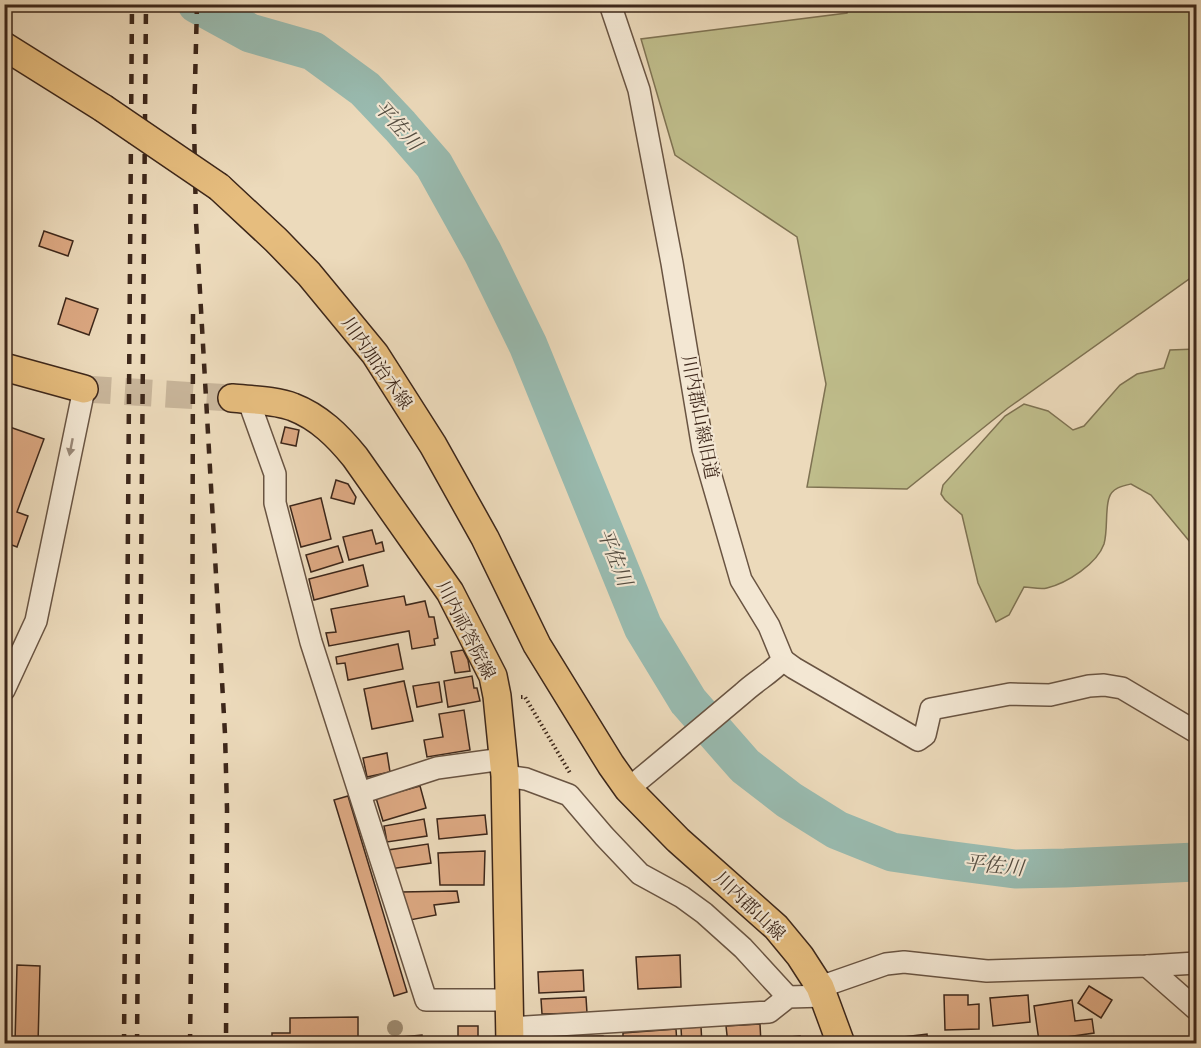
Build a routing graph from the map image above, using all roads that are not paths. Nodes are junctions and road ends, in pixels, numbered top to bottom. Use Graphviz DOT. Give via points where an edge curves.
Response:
graph roads {
  1 [pos="610,4"];
  2 [pos="4,46"];
  3 [pos="4,367"];
  4 [pos="84,390"];
  5 [pos="240,399"];
  6 [pos="783,660"];
  7 [pos="4,690"];
  8 [pos="1197,732"];
  9 [pos="504,767"];
  10 [pos="628,789"];
  11 [pos="360,793"];
  12 [pos="1197,963"];
  13 [pos="1147,966"];
  14 [pos="823,992"];
  15 [pos="788,997"];
  16 [pos="509,1000"];
  17 [pos="1197,1008"];
  18 [pos="510,1036"];
  19 [pos="841,1044"];
  1 -- 6 [label="street, 川内郡山線旧道" via="639,90 703,449 741,579 769,626"];
  2 -- 10 [label="main road, 川内加治木線, bridge" via="219,187 309,274 375,354 433,445 485,538 537,645"];
  3 -- 4 [label="main road"];
  4 -- 7 [label="street, one-way" via="36,621"];
  5 -- 9 [label="main road, 川内祁答院線" via="292,406 315,418 355,457 450,592 493,676"];
  5 -- 11 [label="street" via="275,474 275,503 310,642"];
  6 -- 8 [label="street" via="918,740 925,735 931,709 1010,694 1050,695 1104,685 1122,688"];
  6 -- 10 [label="street"];
  9 -- 11 [label="street" via="436,768"];
  9 -- 15 [label="street" via="569,795 640,874 704,913"];
  9 -- 16 [label="main road, 川内祁答院線"];
  10 -- 14 [label="main road, 川内郡山線" via="678,840 776,927"];
  11 -- 16 [label="street" via="426,999"];
  12 -- 13 [label="street"];
  13 -- 14 [label="street" via="987,971 904,962 886,964"];
  13 -- 17 [label="street"];
  14 -- 15 [label="street"];
  14 -- 19 [label="main road, 川内郡山線"];
  15 -- 18 [label="street" via="769,1012"];
  16 -- 18 [label="main road, 川内祁答院線"];
}
